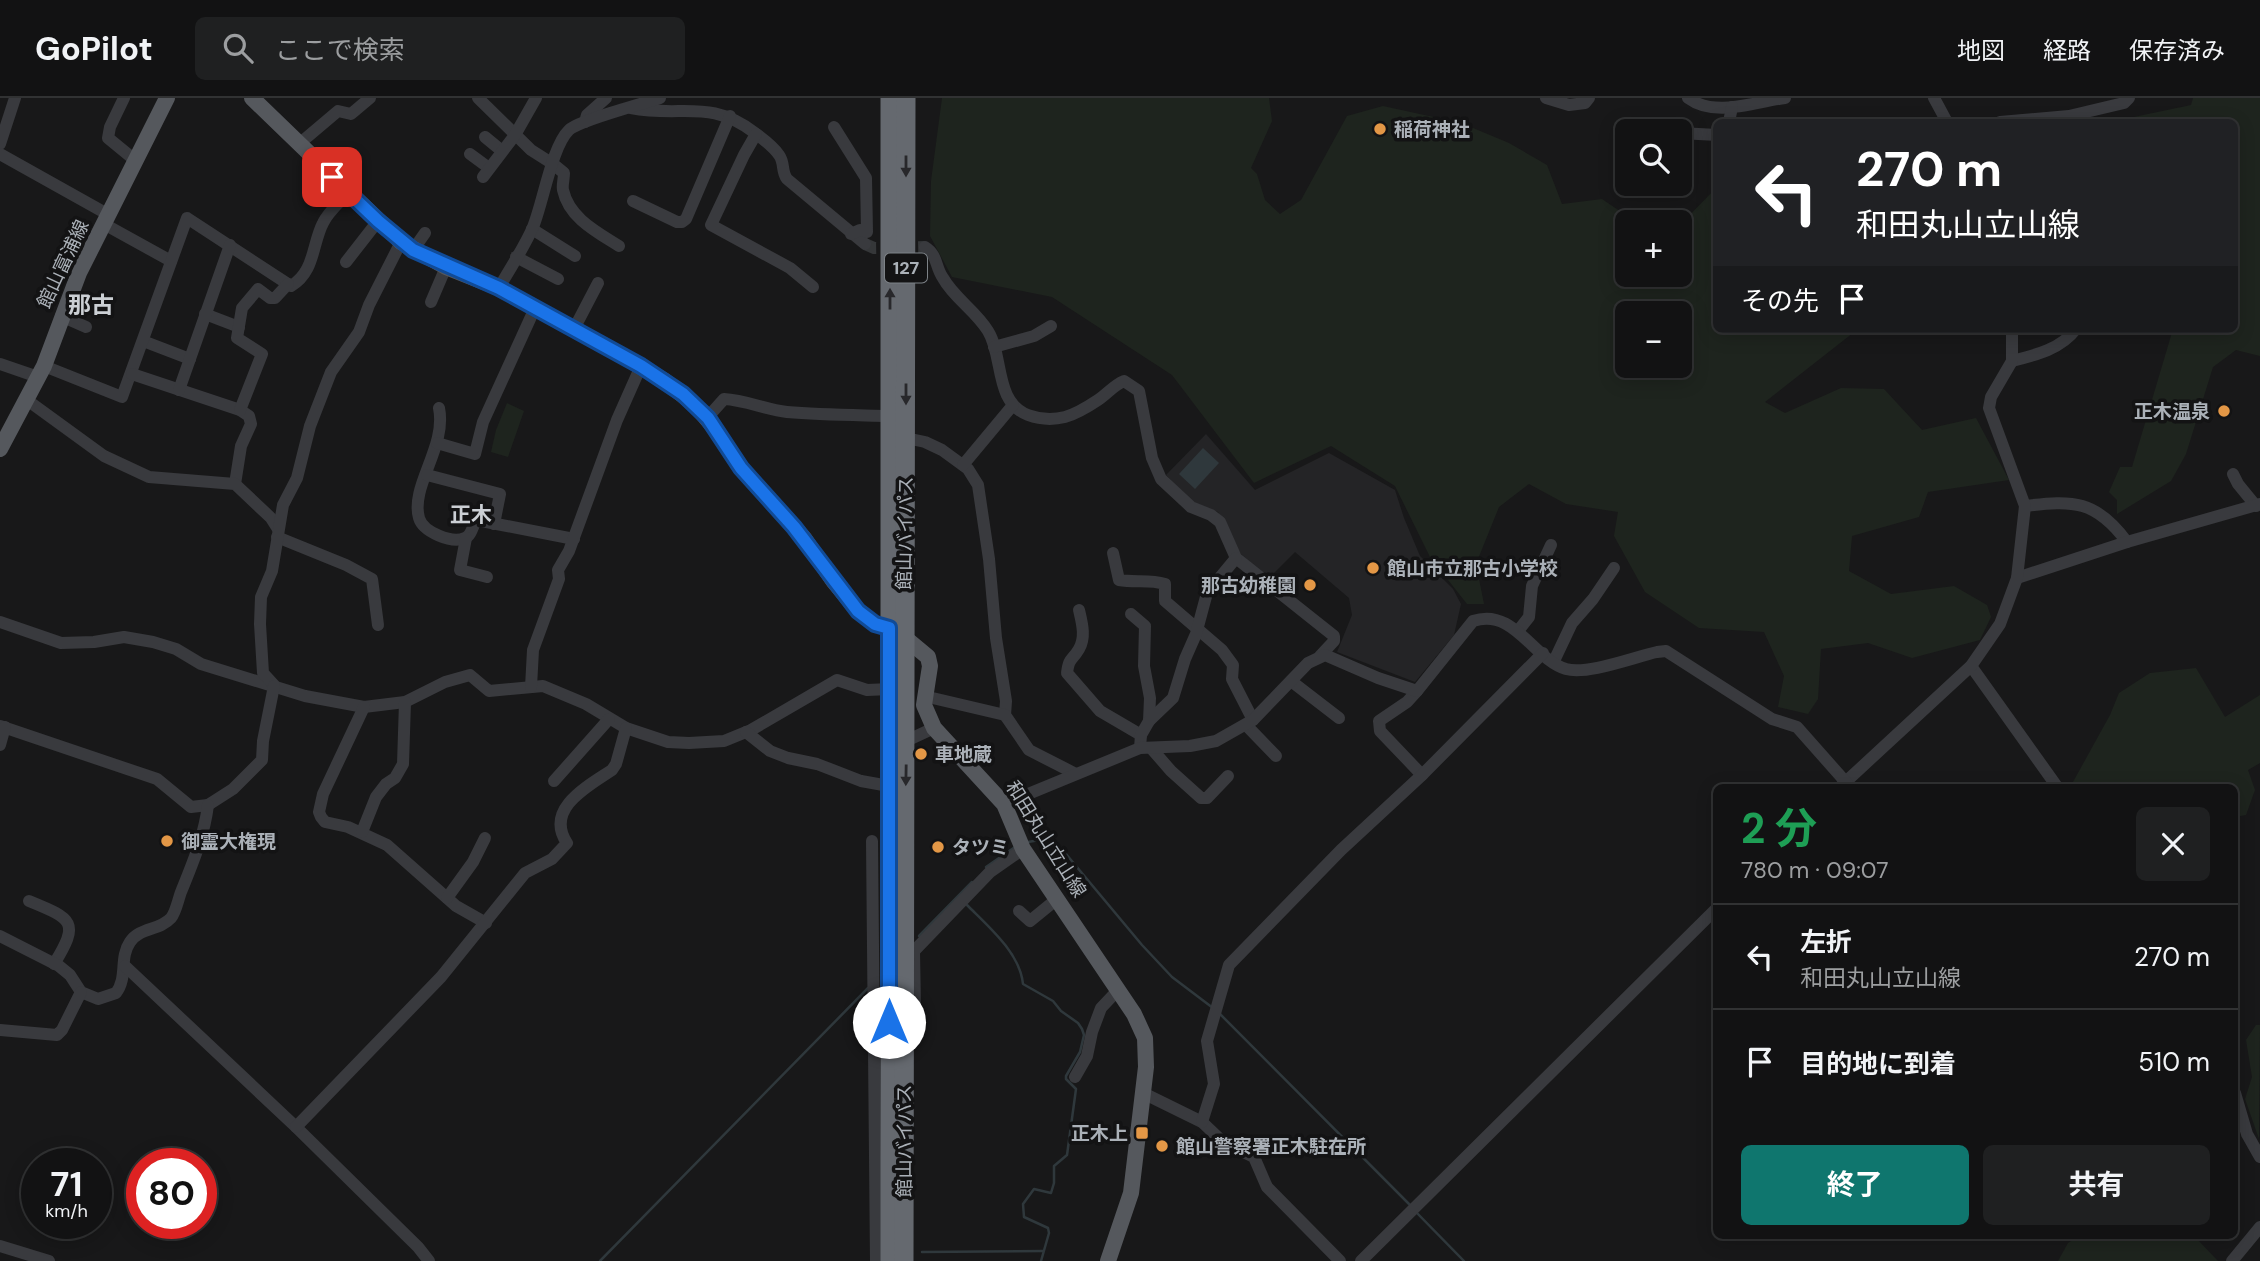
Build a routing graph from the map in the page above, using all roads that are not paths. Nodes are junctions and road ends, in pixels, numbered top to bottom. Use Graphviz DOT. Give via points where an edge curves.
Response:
graph roads {
  1 [pos="124,98"];
  2 [pos="167,98"];
  3 [pos="370,98"];
  4 [pos="478,98"];
  5 [pos="536,98"];
  6 [pos="606,98"];
  7 [pos="660,98"];
  8 [pos="890,98"];
  9 [pos="906,98"];
  10 [pos="1546,98"];
  11 [pos="1589,98"];
  12 [pos="1688,98"];
  13 [pos="1785,98"];
  14 [pos="1934,98"];
  15 [pos="2129,98"];
  16 [pos="11,99"];
  17 [pos="256,99"];
  18 [pos="490,103"];
  19 [pos="1732,107"];
  20 [pos="631,108"];
  21 [pos="730,116"];
  22 [pos="1730,119"];
  23 [pos="1945,119"];
  24 [pos="2034,119"];
  25 [pos="585,122"];
  26 [pos="834,127"];
  27 [pos="2,129"];
  28 [pos="756,134"];
  29 [pos="1692,134"];
  30 [pos="515,135"];
  31 [pos="1713,135"];
  32 [pos="485,137"];
  33 [pos="0,144"];
  34 [pos="299,144"];
  35 [pos="502,151"];
  36 [pos="0,154"];
  37 [pos="470,154"];
  38 [pos="136,160"];
  39 [pos="553,164"];
  40 [pos="348,193"];
  41 [pos="633,201"];
  42 [pos="106,219"];
  43 [pos="378,221"];
  44 [pos="532,229"];
  45 [pos="425,233"];
  46 [pos="852,234"];
  47 [pos="866,244"];
  48 [pos="230,245"];
  49 [pos="407,246"];
  50 [pos="619,246"];
  51 [pos="925,247"];
  52 [pos="575,256"];
  53 [pos="516,257"];
  54 [pos="171,261"];
  55 [pos="346,262"];
  56 [pos="446,267"];
  57 [pos="558,279"];
  58 [pos="598,282"];
  59 [pos="288,284"];
  60 [pos="813,287"];
  61 [pos="499,288"];
  62 [pos="431,302"];
  63 [pos="535,308"];
  64 [pos="205,314"];
  65 [pos="61,316"];
  66 [pos="1051,326"];
  67 [pos="86,327"];
  68 [pos="239,327"];
  69 [pos="574,329"];
  70 [pos="2012,333"];
  71 [pos="2072,333"];
  72 [pos="143,341"];
  73 [pos="995,347"];
  74 [pos="190,359"];
  75 [pos="2012,361"];
  76 [pos="0,364"];
  77 [pos="641,366"];
  78 [pos="41,371"];
  79 [pos="132,374"];
  80 [pos="179,390"];
  81 [pos="27,400"];
  82 [pos="1013,405"];
  83 [pos="439,408"];
  84 [pos="240,410"];
  85 [pos="891,416"];
  86 [pos="708,418"];
  87 [pos="5,429"];
  88 [pos="906,438"];
  89 [pos="437,443"];
  90 [pos="0,449"];
  91 [pos="963,465"];
  92 [pos="2234,474"];
  93 [pos="427,475"];
  94 [pos="235,484"];
  95 [pos="2258,505"];
  96 [pos="2025,506"];
  97 [pos="494,524"];
  98 [pos="277,533"];
  99 [pos="466,538"];
  100 [pos="574,539"];
  101 [pos="2127,542"];
  102 [pos="1551,545"];
  103 [pos="1113,553"];
  104 [pos="1236,558"];
  105 [pos="1614,568"];
  106 [pos="487,577"];
  107 [pos="2017,578"];
  108 [pos="1079,610"];
  109 [pos="1131,614"];
  110 [pos="0,622"];
  111 [pos="378,625"];
  112 [pos="1197,630"];
  113 [pos="1518,631"];
  114 [pos="897,632"];
  115 [pos="1543,653"];
  116 [pos="1320,656"];
  117 [pos="1554,661"];
  118 [pos="1971,666"];
  119 [pos="1291,681"];
  120 [pos="274,686"];
  121 [pos="531,687"];
  122 [pos="890,689"];
  123 [pos="1417,691"];
  124 [pos="924,696"];
  125 [pos="405,702"];
  126 [pos="364,708"];
  127 [pos="1005,715"];
  128 [pos="1339,718"];
  129 [pos="609,719"];
  130 [pos="1149,721"];
  131 [pos="1249,722"];
  132 [pos="2,727"];
  133 [pos="626,728"];
  134 [pos="934,728"];
  135 [pos="746,732"];
  136 [pos="906,741"];
  137 [pos="1144,744"];
  138 [pos="0,745"];
  139 [pos="1276,756"];
  140 [pos="1074,774"];
  141 [pos="1422,775"];
  142 [pos="1228,776"];
  143 [pos="554,781"];
  144 [pos="1844,784"];
  145 [pos="1846,784"];
  146 [pos="2055,784"];
  147 [pos="889,786"];
  148 [pos="1004,804"];
  149 [pos="208,805"];
  150 [pos="362,832"];
  151 [pos="485,838"];
  152 [pos="872,841"];
  153 [pos="1023,849"];
  154 [pos="447,898"];
  155 [pos="1057,899"];
  156 [pos="29,901"];
  157 [pos="1019,911"];
  158 [pos="1713,912"];
  159 [pos="485,923"];
  160 [pos="0,936"];
  161 [pos="54,964"];
  162 [pos="125,966"];
  163 [pos="1118,990"];
  164 [pos="81,992"];
  165 [pos="903,1007"];
  166 [pos="0,1030"];
  167 [pos="1075,1077"];
  168 [pos="1143,1093"];
  169 [pos="2238,1103"];
  170 [pos="1202,1122"];
  171 [pos="296,1128"];
  172 [pos="2260,1157"];
  173 [pos="2260,1227"];
  174 [pos="0,1246"];
  175 [pos="48,1261"];
  176 [pos="429,1261"];
  177 [pos="876,1261"];
  178 [pos="890,1261"];
  179 [pos="904,1261"];
  180 [pos="1108,1261"];
  181 [pos="1340,1261"];
  182 [pos="1361,1261"];
  183 [pos="2232,1261"];
  1 -- 38 [label="street" via="108,138"];
  2 -- 38 [label="main road, 館山富浦線"];
  3 -- 34 [label="street" via="351,114 338,111"];
  4 -- 18 [label="street"];
  5 -- 30 [label="street"];
  6 -- 25 [label="street" via="587,114"];
  7 -- 20 [label="street"];
  85 -- 8 [label="highway, 館山バイパス / 127, one-way"];
  9 -- 88 [label="highway, 館山バイパス / 127, one-way"];
  10 -- 11 [label="street" via="1569,105"];
  12 -- 19 [label="street" via="1704,108"];
  13 -- 19 [label="street"];
  14 -- 23 [label="street"];
  15 -- 24 [label="street" via="2069,116"];
  16 -- 27 [label="street"];
  17 -- 34 [label="main road, 和田丸山立山線"];
  18 -- 30 [label="street"];
  19 -- 22 [label="street"];
  20 -- 21 [label="street" via="709,110"];
  20 -- 25 [label="street"];
  21 -- 28 [label="street"];
  21 -- 41 [label="street" via="686,219 677,222"];
  25 -- 39 [label="street" via="569,129"];
  26 -- 46 [label="street" via="866,178 867,232"];
  27 -- 33 [label="street"];
  28 -- 46 [label="street" via="778,153 787,179"];
  28 -- 60 [label="street" via="711,225 790,268"];
  29 -- 31 [label="street"];
  30 -- 35 [label="street"];
  30 -- 39 [label="street"];
  32 -- 35 [label="street"];
  34 -- 40 [label="main road, 和田丸山立山線"];
  35 -- 37 [label="street" via="486,173"];
  36 -- 42 [label="street"];
  38 -- 42 [label="main road, 館山富浦線"];
  39 -- 44 [label="street"];
  39 -- 50 [label="street" via="564,173 563,191 572,211"];
  40 -- 43 [label="main road, 和田丸山立山線"];
  40 -- 59 [label="street" via="323,221 311,263 298,282"];
  42 -- 54 [label="street"];
  42 -- 65 [label="main road, 館山富浦線"];
  43 -- 49 [label="main road, 和田丸山立山線"];
  43 -- 55 [label="street"];
  44 -- 52 [label="street"];
  44 -- 53 [label="street"];
  45 -- 49 [label="street"];
  46 -- 47 [label="street"];
  48 -- 54 [label="street" via="187,218"];
  48 -- 59 [label="street"];
  48 -- 64 [label="street"];
  49 -- 56 [label="main road, 和田丸山立山線"];
  49 -- 98 [label="street" via="331,372"];
  51 -- 73 [label="street" via="932,252 942,278 984,324"];
  53 -- 57 [label="street"];
  53 -- 61 [label="street"];
  54 -- 72 [label="street"];
  56 -- 61 [label="main road, 和田丸山立山線"];
  56 -- 62 [label="street"];
  58 -- 69 [label="street"];
  59 -- 68 [label="street" via="275,298 258,289 242,308"];
  61 -- 63 [label="main road, 和田丸山立山線"];
  63 -- 69 [label="main road, 和田丸山立山線"];
  63 -- 89 [label="street" via="483,422 475,454"];
  64 -- 68 [label="street"];
  64 -- 74 [label="street"];
  65 -- 67 [label="street"];
  65 -- 78 [label="main road, 館山富浦線"];
  66 -- 73 [label="street"];
  68 -- 84 [label="street" via="237,338 261,354"];
  69 -- 77 [label="main road, 和田丸山立山線"];
  70 -- 75 [label="street"];
  71 -- 75 [label="street" via="2061,344"];
  72 -- 74 [label="street"];
  72 -- 79 [label="street"];
  73 -- 82 [label="street" via="1004,391"];
  74 -- 80 [label="street"];
  75 -- 96 [label="street" via="1989,408"];
  76 -- 78 [label="street"];
  77 -- 86 [label="main road, 和田丸山立山線" via="683,394"];
  77 -- 100 [label="street"];
  78 -- 79 [label="street" via="122,397"];
  78 -- 81 [label="main road, 館山富浦線"];
  79 -- 80 [label="street"];
  80 -- 84 [label="street"];
  81 -- 87 [label="main road, 館山富浦線"];
  81 -- 94 [label="street" via="104,456 149,477"];
  82 -- 91 [label="street"];
  82 -- 104 [label="street" via="1034,417 1066,417 1119,383 1134,386 1161,479 1191,507 1220,522"];
  83 -- 89 [label="street" via="442,422"];
  84 -- 94 [label="street" via="251,419"];
  85 -- 86 [label="street" via="787,412 724,399"];
  85 -- 114 [label="highway, 館山バイパス / 127"];
  86 -- 114 [label="main road, 和田丸山立山線" via="741,468 794,527 858,611"];
  87 -- 90 [label="main road, 館山富浦線"];
  88 -- 91 [label="street" via="925,442"];
  88 -- 114 [label="highway, 館山バイパス / 127"];
  89 -- 93 [label="street"];
  91 -- 127 [label="street" via="978,485"];
  92 -- 95 [label="street"];
  93 -- 97 [label="street" via="500,494"];
  93 -- 99 [label="street" via="418,504 422,525 433,534"];
  94 -- 98 [label="street" via="271,518"];
  95 -- 101 [label="street"];
  96 -- 101 [label="street" via="2081,505 2099,512"];
  96 -- 107 [label="street"];
  97 -- 99 [label="street" via="476,520"];
  97 -- 100 [label="street"];
  98 -- 111 [label="street" via="372,579"];
  98 -- 120 [label="street" via="272,571 261,597 260,624 263,673"];
  99 -- 106 [label="street" via="460,570"];
  100 -- 121 [label="street" via="558,570 559,579 534,650"];
  101 -- 107 [label="street"];
  102 -- 113 [label="street" via="1532,586 1529,617"];
  103 -- 112 [label="street" via="1119,580 1165,583 1165,601"];
  104 -- 112 [label="street" via="1207,593"];
  104 -- 116 [label="street" via="1334,636"];
  105 -- 117 [label="street" via="1572,623"];
  107 -- 118 [label="street" via="2000,624"];
  108 -- 137 [label="street" via="1084,629 1079,648 1068,659 1067,673 1100,711"];
  109 -- 130 [label="street" via="1145,626"];
  110 -- 120 [label="street" via="61,643 124,637 153,642 201,664"];
  112 -- 130 [label="street" via="1173,698"];
  112 -- 131 [label="street" via="1233,664 1232,680"];
  113 -- 115 [label="street"];
  113 -- 123 [label="street" via="1483,617 1473,621"];
  114 -- 122 [label="highway, 館山バイパス / 127"];
  114 -- 124 [label="main road, 和田丸山立山線" via="928,657"];
  114 -- 136 [label="highway, 館山バイパス / 127"];
  115 -- 117 [label="street"];
  115 -- 141 [label="street"];
  116 -- 119 [label="street"];
  116 -- 123 [label="street"];
  117 -- 144 [label="street" via="1566,669 1599,668 1666,651 1772,719 1797,727"];
  118 -- 145 [label="street"];
  118 -- 146 [label="street"];
  119 -- 128 [label="street"];
  119 -- 131 [label="street"];
  120 -- 126 [label="street"];
  120 -- 149 [label="street" via="262,760 233,789"];
  121 -- 125 [label="street" via="489,691 470,674"];
  121 -- 129 [label="street" via="565,694"];
  122 -- 135 [label="street" via="867,690 837,680"];
  122 -- 147 [label="highway, 館山バイパス / 127"];
  123 -- 141 [label="street" via="1379,721 1380,731"];
  124 -- 127 [label="street"];
  124 -- 134 [label="main road, 和田丸山立山線"];
  125 -- 126 [label="street"];
  125 -- 150 [label="street" via="403,764 378,795"];
  126 -- 150 [label="street" via="319,812 325,822"];
  127 -- 140 [label="street" via="1029,750"];
  129 -- 133 [label="street"];
  129 -- 143 [label="street"];
  130 -- 137 [label="street"];
  131 -- 137 [label="street" via="1216,741 1190,746"];
  131 -- 139 [label="street"];
  132 -- 138 [label="street"];
  132 -- 149 [label="street" via="157,779 191,807"];
  133 -- 135 [label="street" via="668,742 689,743 724,741"];
  133 -- 159 [label="street" via="612,770 575,795 566,807 560,825 567,843 552,859 525,873"];
  134 -- 136 [label="street"];
  134 -- 148 [label="main road, 和田丸山立山線"];
  135 -- 147 [label="street" via="769,751"];
  136 -- 165 [label="highway, 館山バイパス / 127, one-way"];
  137 -- 140 [label="street"];
  137 -- 142 [label="street" via="1201,798 1207,799"];
  140 -- 148 [label="street"];
  141 -- 170 [label="street" via="1340,850 1229,965 1207,1041 1214,1084"];
  147 -- 178 [label="highway, 館山バイパス / 127"];
  148 -- 153 [label="main road, 和田丸山立山線"];
  149 -- 162 [label="street" via="204,832 171,918 131,940 123,955"];
  150 -- 154 [label="street" via="387,845"];
  151 -- 154 [label="street" via="474,862"];
  152 -- 177 [label="street"];
  153 -- 155 [label="main road, 和田丸山立山線"];
  153 -- 165 [label="street" via="990,872 914,951 915,1007"];
  154 -- 159 [label="street"];
  155 -- 157 [label="street" via="1030,921"];
  155 -- 163 [label="main road, 和田丸山立山線"];
  156 -- 161 [label="street" via="54,911 68,923 68,942"];
  158 -- 182 [label="street"];
  159 -- 171 [label="street" via="440,977"];
  160 -- 161 [label="street"];
  161 -- 164 [label="street" via="70,975"];
  162 -- 164 [label="street" via="120,987 112,996 98,999"];
  162 -- 171 [label="street"];
  163 -- 167 [label="street" via="1101,1008 1087,1056"];
  163 -- 168 [label="main road, 和田丸山立山線" via="1145,1038"];
  164 -- 166 [label="street" via="57,1035"];
  165 -- 179 [label="highway, 館山バイパス / 127"];
  168 -- 170 [label="street"];
  168 -- 180 [label="main road, 和田丸山立山線" via="1131,1193"];
  169 -- 172 [label="street"];
  170 -- 181 [label="street" via="1223,1142 1254,1157 1267,1186"];
  171 -- 176 [label="street"];
  173 -- 183 [label="street"];
  174 -- 175 [label="street"];
}
